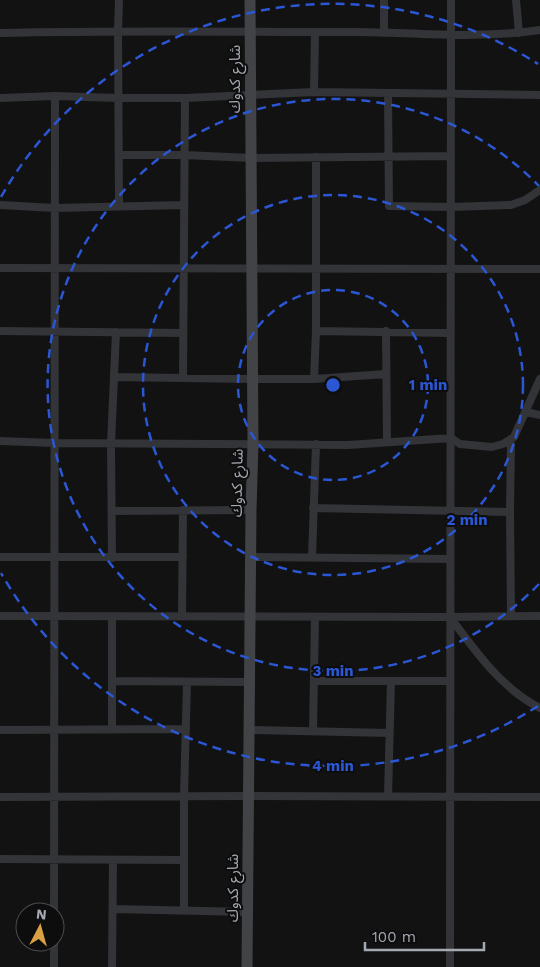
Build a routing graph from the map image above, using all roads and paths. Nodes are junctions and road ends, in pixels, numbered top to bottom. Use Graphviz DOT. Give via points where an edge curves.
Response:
graph roads {
  1 [pos="119,0"];
  2 [pos="250,0"];
  3 [pos="384,0"];
  4 [pos="452,0"];
  5 [pos="516,0"];
  6 [pos="118,30"];
  7 [pos="540,30"];
  8 [pos="0,32"];
  9 [pos="250,32"];
  10 [pos="315,32"];
  11 [pos="384,32"];
  12 [pos="519,33"];
  13 [pos="451,34"];
  14 [pos="314,92"];
  15 [pos="388,93"];
  16 [pos="452,93"];
  17 [pos="540,95"];
  18 [pos="55,96"];
  19 [pos="250,96"];
  20 [pos="0,98"];
  21 [pos="118,98"];
  22 [pos="185,98"];
  23 [pos="119,155"];
  24 [pos="184,155"];
  25 [pos="389,156"];
  26 [pos="450,156"];
  27 [pos="316,157"];
  28 [pos="251,158"];
  29 [pos="540,190"];
  30 [pos="0,205"];
  31 [pos="184,205"];
  32 [pos="119,206"];
  33 [pos="451,207"];
  34 [pos="55,208"];
  35 [pos="0,268"];
  36 [pos="55,268"];
  37 [pos="183,268"];
  38 [pos="251,268"];
  39 [pos="316,268"];
  40 [pos="451,268"];
  41 [pos="540,269"];
  42 [pos="0,331"];
  43 [pos="316,331"];
  44 [pos="386,331"];
  45 [pos="54,332"];
  46 [pos="116,332"];
  47 [pos="183,333"];
  48 [pos="450,333"];
  49 [pos="386,374"];
  50 [pos="114,377"];
  51 [pos="183,378"];
  52 [pos="314,379"];
  53 [pos="540,379"];
  54 [pos="251,380"];
  55 [pos="526,412"];
  56 [pos="540,415"];
  57 [pos="451,438"];
  58 [pos="511,439"];
  59 [pos="0,441"];
  60 [pos="386,442"];
  61 [pos="54,443"];
  62 [pos="253,443"];
  63 [pos="111,444"];
  64 [pos="316,444"];
  65 [pos="313,508"];
  66 [pos="183,510"];
  67 [pos="251,510"];
  68 [pos="112,511"];
  69 [pos="450,512"];
  70 [pos="510,512"];
  71 [pos="0,557"];
  72 [pos="183,557"];
  73 [pos="250,557"];
  74 [pos="312,557"];
  75 [pos="54,558"];
  76 [pos="112,558"];
  77 [pos="450,559"];
  78 [pos="0,616"];
  79 [pos="54,616"];
  80 [pos="112,616"];
  81 [pos="182,616"];
  82 [pos="250,616"];
  83 [pos="511,616"];
  84 [pos="540,616"];
  85 [pos="315,617"];
  86 [pos="450,617"];
  87 [pos="314,681"];
  88 [pos="391,681"];
  89 [pos="450,681"];
  90 [pos="112,682"];
  91 [pos="187,682"];
  92 [pos="250,682"];
  93 [pos="540,708"];
  94 [pos="186,729"];
  95 [pos="0,730"];
  96 [pos="112,730"];
  97 [pos="249,730"];
  98 [pos="54,731"];
  99 [pos="313,731"];
  100 [pos="390,732"];
  101 [pos="184,796"];
  102 [pos="248,796"];
  103 [pos="0,797"];
  104 [pos="54,797"];
  105 [pos="388,797"];
  106 [pos="450,797"];
  107 [pos="540,797"];
  108 [pos="0,859"];
  109 [pos="54,859"];
  110 [pos="113,860"];
  111 [pos="184,860"];
  112 [pos="54,902"];
  113 [pos="113,910"];
  114 [pos="184,910"];
  115 [pos="248,912"];
  116 [pos="54,952"];
  117 [pos="54,967"];
  118 [pos="112,967"];
  119 [pos="247,967"];
  120 [pos="450,967"];
  1 -- 6 [label="street"];
  2 -- 9 [label="street, شارع كدوك"];
  3 -- 11 [label="street"];
  4 -- 13 [label="street"];
  5 -- 12 [label="street"];
  6 -- 8 [label="street"];
  6 -- 9 [label="street"];
  6 -- 21 [label="street"];
  7 -- 12 [label="street"];
  9 -- 10 [label="street"];
  9 -- 19 [label="street, شارع كدوك"];
  10 -- 11 [label="street"];
  10 -- 14 [label="street"];
  11 -- 13 [label="street"];
  12 -- 13 [label="street"];
  13 -- 16 [label="street"];
  14 -- 15 [label="street"];
  14 -- 19 [label="street"];
  15 -- 16 [label="street"];
  15 -- 25 [label="street"];
  16 -- 17 [label="street"];
  16 -- 26 [label="street"];
  18 -- 20 [label="street"];
  18 -- 21 [label="street"];
  18 -- 34 [label="street"];
  19 -- 22 [label="street"];
  19 -- 28 [label="street, شارع كدوك"];
  21 -- 22 [label="street"];
  21 -- 23 [label="street"];
  22 -- 24 [label="street"];
  23 -- 24 [label="street"];
  23 -- 32 [label="street"];
  24 -- 28 [label="street"];
  24 -- 31 [label="street"];
  25 -- 26 [label="street"];
  25 -- 27 [label="street"];
  25 -- 33 [label="street" via="389,206"];
  26 -- 33 [label="street"];
  27 -- 28 [label="street"];
  27 -- 39 [label="street"];
  28 -- 38 [label="street, شارع كدوك"];
  29 -- 33 [label="street" via="511,205"];
  30 -- 34 [label="street"];
  31 -- 32 [label="street"];
  31 -- 37 [label="street"];
  32 -- 34 [label="street"];
  33 -- 40 [label="street"];
  34 -- 36 [label="street"];
  35 -- 36 [label="street"];
  36 -- 37 [label="street"];
  36 -- 45 [label="street"];
  37 -- 38 [label="street"];
  37 -- 47 [label="street"];
  38 -- 39 [label="street"];
  38 -- 54 [label="street, شارع كدوك"];
  39 -- 40 [label="street"];
  39 -- 43 [label="street"];
  40 -- 41 [label="street"];
  40 -- 48 [label="street"];
  42 -- 45 [label="street"];
  43 -- 44 [label="street"];
  43 -- 52 [label="street"];
  44 -- 48 [label="street"];
  44 -- 49 [label="street"];
  45 -- 46 [label="street"];
  45 -- 61 [label="street"];
  46 -- 47 [label="street"];
  46 -- 50 [label="street"];
  47 -- 51 [label="street"];
  48 -- 57 [label="street"];
  49 -- 52 [label="street"];
  49 -- 60 [label="street"];
  50 -- 51 [label="street"];
  50 -- 63 [label="street"];
  51 -- 54 [label="street"];
  52 -- 54 [label="street"];
  53 -- 55 [label="street"];
  54 -- 62 [label="street, شارع كدوك"];
  55 -- 56 [label="street"];
  55 -- 58 [label="street"];
  57 -- 58 [label="street" via="460,444 492,447"];
  57 -- 60 [label="street"];
  57 -- 69 [label="street"];
  58 -- 70 [label="street"];
  59 -- 61 [label="street"];
  60 -- 64 [label="street"];
  61 -- 63 [label="street"];
  61 -- 75 [label="street"];
  62 -- 63 [label="street"];
  62 -- 64 [label="street"];
  62 -- 67 [label="street, شارع كدوك"];
  63 -- 68 [label="street"];
  64 -- 65 [label="street"];
  65 -- 69 [label="street"];
  65 -- 74 [label="street"];
  66 -- 67 [label="street"];
  66 -- 68 [label="street"];
  66 -- 72 [label="street"];
  67 -- 73 [label="street, شارع كدوك"];
  68 -- 76 [label="street"];
  69 -- 70 [label="street"];
  69 -- 77 [label="street"];
  70 -- 83 [label="street"];
  71 -- 75 [label="street"];
  72 -- 76 [label="street"];
  72 -- 81 [label="street"];
  73 -- 74 [label="street"];
  73 -- 82 [label="street, شارع كدوك"];
  74 -- 77 [label="street"];
  75 -- 76 [label="street"];
  75 -- 79 [label="street"];
  77 -- 86 [label="street"];
  78 -- 79 [label="street"];
  79 -- 80 [label="street"];
  79 -- 98 [label="street"];
  80 -- 81 [label="street"];
  80 -- 90 [label="street"];
  81 -- 82 [label="street"];
  82 -- 85 [label="street"];
  82 -- 92 [label="street, شارع كدوك"];
  83 -- 84 [label="street"];
  83 -- 86 [label="street"];
  85 -- 86 [label="street"];
  85 -- 87 [label="street"];
  86 -- 89 [label="street"];
  86 -- 93 [label="street" via="506,684"];
  87 -- 88 [label="street"];
  87 -- 99 [label="street"];
  88 -- 89 [label="street"];
  88 -- 100 [label="street"];
  89 -- 106 [label="street"];
  90 -- 91 [label="street"];
  90 -- 96 [label="street"];
  91 -- 92 [label="street"];
  91 -- 94 [label="street"];
  92 -- 97 [label="street, شارع كدوك"];
  94 -- 96 [label="street"];
  94 -- 101 [label="street"];
  95 -- 98 [label="street"];
  96 -- 98 [label="street"];
  97 -- 99 [label="street"];
  97 -- 102 [label="street, شارع كدوك"];
  98 -- 104 [label="street"];
  99 -- 100 [label="street"];
  100 -- 105 [label="street"];
  101 -- 102 [label="street"];
  101 -- 104 [label="street"];
  101 -- 111 [label="street"];
  102 -- 105 [label="street"];
  102 -- 115 [label="street, شارع كدوك"];
  103 -- 104 [label="street"];
  104 -- 109 [label="street"];
  105 -- 106 [label="street"];
  106 -- 107 [label="street"];
  106 -- 120 [label="street"];
  108 -- 109 [label="street"];
  109 -- 110 [label="street"];
  109 -- 112 [label="street"];
  110 -- 111 [label="street"];
  110 -- 113 [label="street"];
  111 -- 114 [label="street"];
  113 -- 114 [label="street"];
  113 -- 118 [label="street"];
  114 -- 115 [label="street"];
  115 -- 119 [label="street, شارع كدوك"];
  116 -- 117 [label="street"];
}
